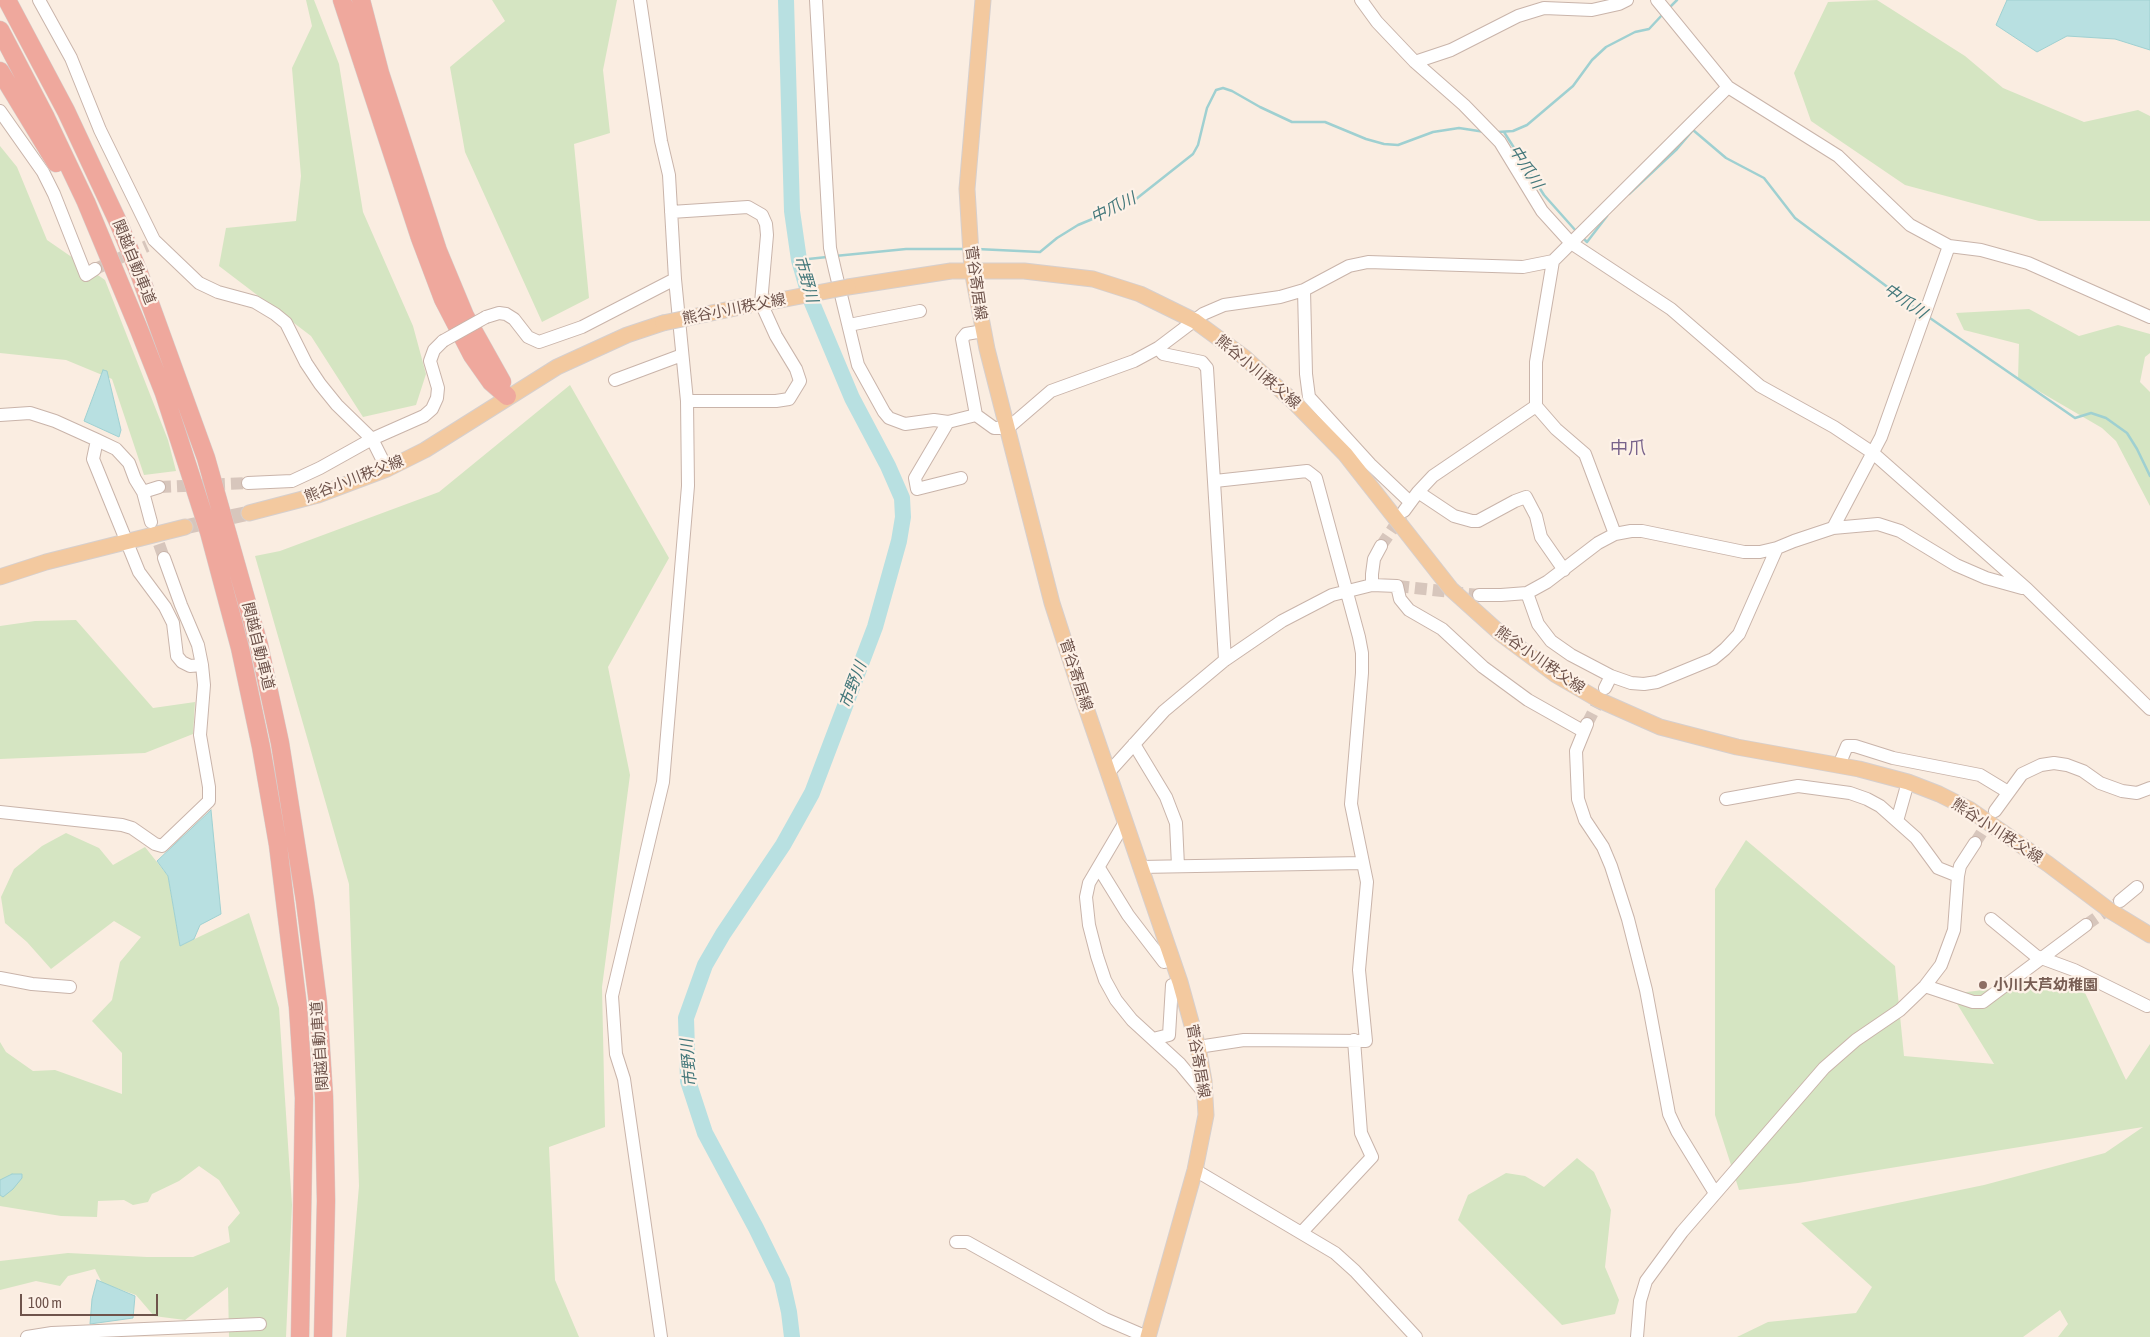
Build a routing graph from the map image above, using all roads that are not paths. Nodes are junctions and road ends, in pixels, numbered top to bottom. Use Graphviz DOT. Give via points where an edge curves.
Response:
graph roads {
  1 [pos="7,0"];
  2 [pos="20,0"];
  3 [pos="39,0"];
  4 [pos="342,0"];
  5 [pos="361,0"];
  6 [pos="640,0"];
  7 [pos="816,0"];
  8 [pos="983,0"];
  9 [pos="1361,0"];
  10 [pos="1627,0"];
  11 [pos="1657,0"];
  12 [pos="0,30"];
  13 [pos="1415,62"];
  14 [pos="0,71"];
  15 [pos="1728,87"];
  16 [pos="0,110"];
  17 [pos="672,212"];
  18 [pos="119,224"];
  19 [pos="1571,244"];
  20 [pos="1949,246"];
  21 [pos="1553,261"];
  22 [pos="95,269"];
  23 [pos="972,270"];
  24 [pos="675,279"];
  25 [pos="1304,290"];
  26 [pos="760,303"];
  27 [pos="920,311"];
  28 [pos="2150,317"];
  29 [pos="1195,321"];
  30 [pos="848,326"];
  31 [pos="138,327"];
  32 [pos="984,331"];
  33 [pos="1158,348"];
  34 [pos="682,355"];
  35 [pos="615,380"];
  36 [pos="507,396"];
  37 [pos="687,401"];
  38 [pos="1536,406"];
  39 [pos="0,415"];
  40 [pos="976,415"];
  41 [pos="948,422"];
  42 [pos="1008,428"];
  43 [pos="372,439"];
  44 [pos="97,440"];
  45 [pos="1873,453"];
  46 [pos="387,469"];
  47 [pos="961,478"];
  48 [pos="1214,481"];
  49 [pos="248,483"];
  50 [pos="159,487"];
  51 [pos="143,492"];
  52 [pos="1411,502"];
  53 [pos="249,513"];
  54 [pos="151,522"];
  55 [pos="185,527"];
  56 [pos="1833,528"];
  57 [pos="1615,534"];
  58 [pos="126,541"];
  59 [pos="1381,546"];
  60 [pos="1778,548"];
  61 [pos="164,558"];
  62 [pos="1564,570"];
  63 [pos="0,577"];
  64 [pos="1372,586"];
  65 [pos="2027,589"];
  66 [pos="1346,590"];
  67 [pos="1527,593"];
  68 [pos="1479,595"];
  69 [pos="1225,660"];
  70 [pos="202,665"];
  71 [pos="1611,676"];
  72 [pos="1606,688"];
  73 [pos="2150,709"];
  74 [pos="1134,744"];
  75 [pos="1840,765"];
  76 [pos="1109,772"];
  77 [pos="1908,782"];
  78 [pos="2150,788"];
  79 [pos="2008,792"];
  80 [pos="1726,800"];
  81 [pos="1995,811"];
  82 [pos="0,812"];
  83 [pos="1897,821"];
  84 [pos="1126,822"];
  85 [pos="1975,843"];
  86 [pos="1363,863"];
  87 [pos="1140,866"];
  88 [pos="1178,866"];
  89 [pos="1099,868"];
  90 [pos="1958,876"];
  91 [pos="2137,888"];
  92 [pos="2120,901"];
  93 [pos="1991,919"];
  94 [pos="2086,924"];
  95 [pos="2150,935"];
  96 [pos="2040,958"];
  97 [pos="1172,960"];
  98 [pos="0,978"];
  99 [pos="1180,982"];
  100 [pos="1925,986"];
  101 [pos="70,987"];
  102 [pos="2147,1006"];
  103 [pos="1153,1039"];
  104 [pos="1354,1040"];
  105 [pos="1198,1047"];
  106 [pos="1205,1094"];
  107 [pos="1194,1170"];
  108 [pos="1715,1192"];
  109 [pos="1302,1232"];
  110 [pos="956,1242"];
  111 [pos="260,1324"];
  112 [pos="27,1337"];
  113 [pos="300,1337"];
  114 [pos="323,1337"];
  115 [pos="661,1337"];
  116 [pos="1148,1337"];
  117 [pos="1416,1337"];
  118 [pos="1637,1337"];
  1 -- 18 [label="highway, 関越自動車道" via="66,111"];
  2 -- 18 [label="highway" via="45,50"];
  3 -- 43 [label="street" via="71,58 151,243 198,283 255,302 286,323 320,384 337,406"];
  4 -- 36 [label="highway" via="443,299 472,355 491,382"];
  5 -- 36 [label="highway" via="380,74 438,251 465,316 500,375"];
  6 -- 17 [label="street" via="669,175"];
  7 -- 30 [label="street" via="830,248"];
  8 -- 23 [label="main road, 菅谷寄居線" via="967,189"];
  9 -- 13 [label="street"];
  10 -- 13 [label="street" via="1592,10 1535,10 1451,50"];
  11 -- 15 [label="street"];
  12 -- 31 [label="highway, 関越自動車道" via="86,202"];
  13 -- 19 [label="street" via="1500,142 1542,211"];
  14 -- 31 [label="highway" via="62,174"];
  15 -- 19 [label="street"];
  15 -- 20 [label="street" via="1838,156 1910,225"];
  16 -- 22 [label="street" via="43,172 86,275"];
  17 -- 24 [label="street"];
  17 -- 26 [label="street" via="748,207 762,215 767,235"];
  18 -- 114 [label="highway, 関越自動車道" via="158,321 206,458 259,645 280,743 306,901 318,1003 326,1201"];
  19 -- 21 [label="street"];
  19 -- 45 [label="street" via="1671,309 1760,386"];
  20 -- 28 [label="street" via="1981,250 2028,264"];
  20 -- 45 [label="street"];
  21 -- 25 [label="street" via="1523,267 1368,262 1349,266"];
  21 -- 38 [label="street" via="1536,362"];
  23 -- 26 [label="main road, 熊谷小川秩父線, bridge"];
  23 -- 29 [label="main road, 熊谷小川秩父線" via="1024,271 1093,279 1140,294"];
  23 -- 32 [label="main road, 菅谷寄居線"];
  24 -- 34 [label="street"];
  24 -- 43 [label="street, bridge" via="582,327 539,342 528,337 514,318 506,314 486,317 443,340 431,354 438,388 432,408 424,416"];
  25 -- 29 [label="street" via="1224,305"];
  25 -- 52 [label="street" via="1309,397 1370,464"];
  26 -- 36 [label="main road, 熊谷小川秩父線, bridge" via="663,323 590,350"];
  26 -- 37 [label="street" via="796,369 800,381 796,390 789,399 776,401"];
  27 -- 30 [label="street"];
  29 -- 33 [label="street"];
  29 -- 75 [label="main road, 熊谷小川秩父線" via="1244,357 1295,402 1345,454 1451,589 1501,634 1556,674 1599,700 1660,727 1736,747"];
  30 -- 41 [label="street" via="858,365 889,418 906,424 934,420"];
  31 -- 113 [label="highway, 関越自動車道" via="164,394 225,590 250,690 278,844 298,1007 304,1098"];
  32 -- 40 [label="street" via="966,334 962,340"];
  32 -- 42 [label="main road, 菅谷寄居線"];
  33 -- 42 [label="street" via="1134,362 1051,391"];
  33 -- 48 [label="street" via="1163,354 1202,362 1207,368"];
  34 -- 35 [label="street"];
  34 -- 37 [label="street"];
  36 -- 46 [label="main road, 熊谷小川秩父線" via="425,450"];
  37 -- 115 [label="street" via="688,486 663,782 612,996 616,1054 624,1079"];
  38 -- 52 [label="street" via="1433,476"];
  38 -- 57 [label="street" via="1556,430 1585,454"];
  39 -- 44 [label="street" via="30,413"];
  40 -- 41 [label="street"];
  40 -- 42 [label="street" via="994,428"];
  41 -- 47 [label="street" via="915,478 917,489"];
  42 -- 76 [label="main road, 菅谷寄居線" via="1052,603"];
  43 -- 46 [label="street"];
  43 -- 49 [label="street" via="292,482"];
  44 -- 51 [label="street" via="116,449 129,463"];
  44 -- 58 [label="street" via="93,459"];
  45 -- 56 [label="street"];
  45 -- 65 [label="street"];
  46 -- 53 [label="main road, 熊谷小川秩父線" via="318,495"];
  48 -- 66 [label="street" via="1302,471 1311,473 1316,478"];
  48 -- 69 [label="street"];
  50 -- 51 [label="street"];
  51 -- 54 [label="street"];
  52 -- 62 [label="street" via="1478,521 1515,500 1526,498 1536,516 1541,537"];
  55 -- 58 [label="main road"];
  56 -- 60 [label="street"];
  56 -- 65 [label="street" via="1878,524 1900,530 1956,565 1986,578"];
  57 -- 60 [label="street" via="1642,531 1744,552"];
  57 -- 62 [label="street"];
  58 -- 63 [label="main road"];
  58 -- 70 [label="street" via="139,572 174,623 177,656 190,666"];
  59 -- 64 [label="street" via="1374,559"];
  60 -- 71 [label="street" via="1739,634 1713,659 1657,682 1631,683"];
  61 -- 70 [label="street" via="198,645"];
  62 -- 67 [label="street"];
  64 -- 66 [label="street"];
  64 -- 108 [label="street" via="1397,586 1400,599 1409,610 1442,629 1483,667 1528,700 1585,728 1576,751 1578,799 1585,820 1611,866 1628,919 1646,990 1669,1114"];
  65 -- 73 [label="street"];
  66 -- 69 [label="street" via="1282,621"];
  66 -- 86 [label="street" via="1362,653 1351,804"];
  67 -- 68 [label="street"];
  67 -- 71 [label="street" via="1538,624 1551,641"];
  69 -- 74 [label="street" via="1164,711"];
  70 -- 82 [label="street" via="204,685 200,735 210,787 209,801 162,846 122,825"];
  71 -- 72 [label="street"];
  74 -- 76 [label="street"];
  74 -- 88 [label="street" via="1166,797 1176,823"];
  75 -- 77 [label="main road, 熊谷小川秩父線"];
  75 -- 79 [label="street" via="1847,746 1855,746 1893,758 1980,775"];
  76 -- 84 [label="main road, 菅谷寄居線"];
  77 -- 83 [label="street"];
  77 -- 95 [label="main road, 熊谷小川秩父線" via="1969,809 2109,910"];
  78 -- 79 [label="street" via="2137,793 2122,791 2100,783 2083,771 2054,763 2022,774"];
  79 -- 81 [label="street"];
  80 -- 83 [label="street" via="1779,789 1809,787 1867,799"];
  83 -- 90 [label="street" via="1916,838 1938,868"];
  84 -- 87 [label="main road, 菅谷寄居線"];
  84 -- 89 [label="street"];
  85 -- 90 [label="street" via="1960,866"];
  86 -- 88 [label="street"];
  86 -- 104 [label="street" via="1366,882 1359,970 1366,1041"];
  87 -- 88 [label="street"];
  87 -- 97 [label="main road, 菅谷寄居線"];
  89 -- 97 [label="street" via="1128,915 1164,962"];
  89 -- 103 [label="street" via="1089,883 1086,897 1097,956 1116,1000"];
  90 -- 100 [label="street" via="1954,930 1941,965"];
  91 -- 92 [label="street"];
  93 -- 96 [label="street"];
  94 -- 96 [label="street"];
  96 -- 100 [label="street" via="1982,1002"];
  96 -- 102 [label="street" via="2074,970"];
  97 -- 99 [label="main road, 菅谷寄居線"];
  98 -- 101 [label="street"];
  99 -- 103 [label="street" via="1172,985 1169,1035"];
  99 -- 105 [label="main road, 菅谷寄居線"];
  100 -- 108 [label="street" via="1900,1010 1856,1040 1824,1068"];
  103 -- 106 [label="street"];
  104 -- 105 [label="street" via="1244,1040"];
  104 -- 109 [label="street" via="1361,1133 1372,1157"];
  105 -- 106 [label="main road, 菅谷寄居線"];
  106 -- 107 [label="main road, 菅谷寄居線" via="1206,1115"];
  107 -- 109 [label="street"];
  107 -- 116 [label="main road, 菅谷寄居線"];
  108 -- 118 [label="street" via="1646,1281 1640,1301"];
  109 -- 117 [label="street" via="1335,1253 1355,1271"];
  110 -- 116 [label="street" via="967,1242 1105,1319"];
  111 -- 112 [label="street" via="52,1333"];
}
